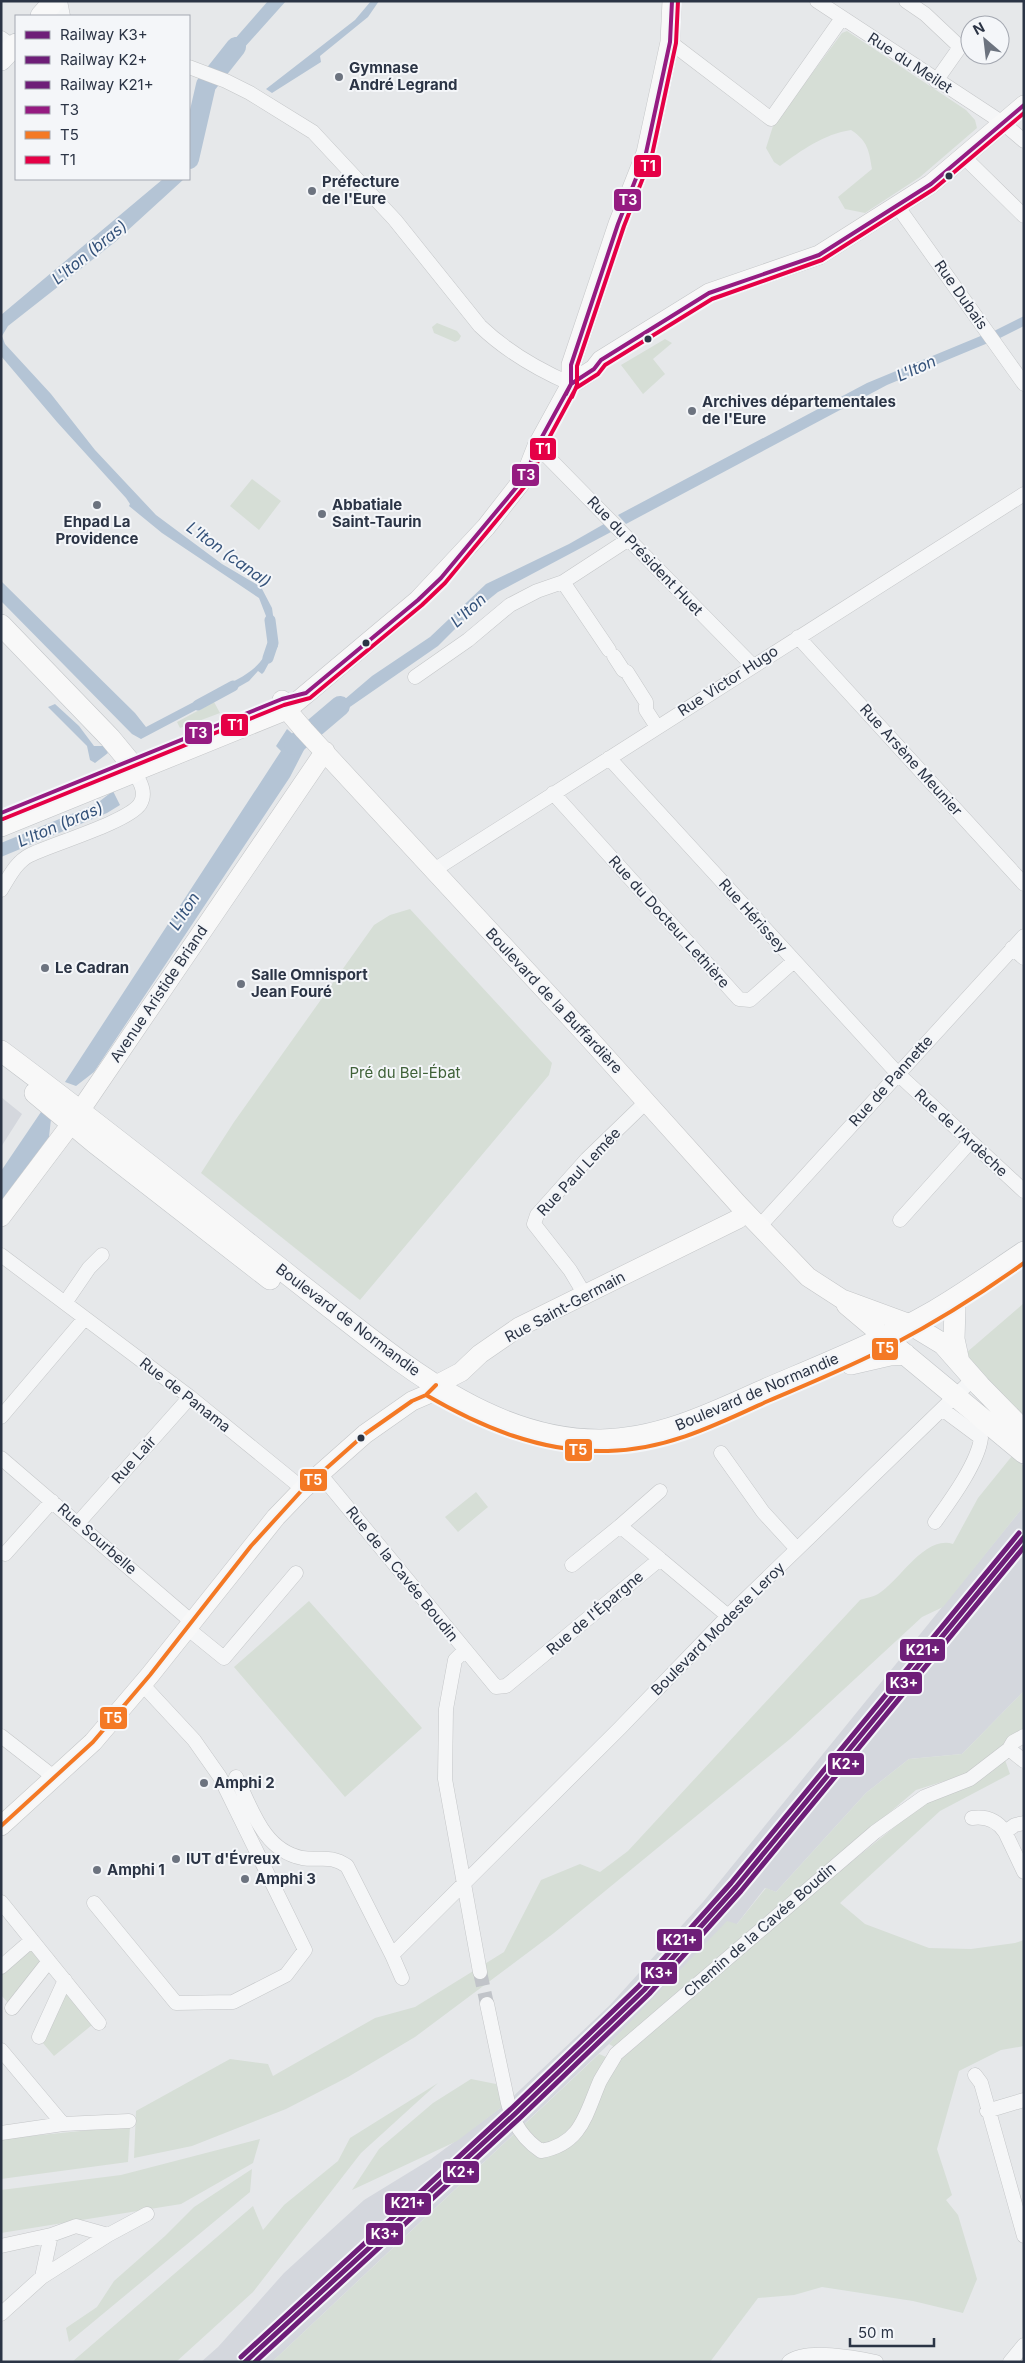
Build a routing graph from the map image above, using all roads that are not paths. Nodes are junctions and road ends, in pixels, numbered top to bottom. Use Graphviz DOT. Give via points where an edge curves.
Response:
graph roads {
  1 [pos="54,1"];
  2 [pos="60,1"];
  3 [pos="672,1"];
  4 [pos="817,1"];
  5 [pos="906,1"];
  6 [pos="42,15"];
  7 [pos="63,15"];
  8 [pos="842,18"];
  9 [pos="670,42"];
  10 [pos="190,67"];
  11 [pos="936,81"];
  12 [pos="1024,105"];
  13 [pos="1003,123"];
  14 [pos="1024,142"];
  15 [pos="964,157"];
  16 [pos="898,206"];
  17 [pos="1024,216"];
  18 [pos="578,347"];
  19 [pos="601,360"];
  20 [pos="571,384"];
  21 [pos="1024,384"];
  22 [pos="537,446"];
  23 [pos="1024,494"];
  24 [pos="620,529"];
  25 [pos="563,582"];
  26 [pos="1,625"];
  27 [pos="798,637"];
  28 [pos="753,666"];
  29 [pos="415,676"];
  30 [pos="284,704"];
  31 [pos="657,727"];
  32 [pos="314,740"];
  33 [pos="609,758"];
  34 [pos="132,767"];
  35 [pos="315,768"];
  36 [pos="340,768"];
  37 [pos="552,793"];
  38 [pos="1,813"];
  39 [pos="1,826"];
  40 [pos="434,870"];
  41 [pos="1024,884"];
  42 [pos="4,886"];
  43 [pos="1024,936"];
  44 [pos="1012,948"];
  45 [pos="1024,958"];
  46 [pos="794,961"];
  47 [pos="1,1051"];
  48 [pos="1,1067"];
  49 [pos="898,1074"];
  50 [pos="646,1102"];
  51 [pos="76,1117"];
  52 [pos="970,1142"];
  53 [pos="1024,1192"];
  54 [pos="745,1212"];
  55 [pos="1,1217"];
  56 [pos="900,1220"];
  57 [pos="759,1227"];
  58 [pos="1024,1252"];
  59 [pos="1,1255"];
  60 [pos="102,1255"];
  61 [pos="1024,1263"];
  62 [pos="585,1295"];
  63 [pos="836,1295"];
  64 [pos="65,1303"];
  65 [pos="955,1308"];
  66 [pos="85,1318"];
  67 [pos="915,1326"];
  68 [pos="894,1345"];
  69 [pos="959,1362"];
  70 [pos="973,1379"];
  71 [pos="431,1390"];
  72 [pos="190,1397"];
  73 [pos="949,1402"];
  74 [pos="1,1416"];
  75 [pos="1024,1431"];
  76 [pos="721,1453"];
  77 [pos="1024,1453"];
  78 [pos="1,1458"];
  79 [pos="320,1474"];
  80 [pos="303,1489"];
  81 [pos="660,1491"];
  82 [pos="52,1501"];
  83 [pos="78,1522"];
  84 [pos="935,1522"];
  85 [pos="620,1526"];
  86 [pos="797,1549"];
  87 [pos="5,1554"];
  88 [pos="660,1559"];
  89 [pos="572,1565"];
  90 [pos="296,1573"];
  91 [pos="728,1616"];
  92 [pos="190,1625"];
  93 [pos="465,1650"];
  94 [pos="142,1684"];
  95 [pos="1,1736"];
  96 [pos="1024,1736"];
  97 [pos="1009,1750"];
  98 [pos="1024,1761"];
  99 [pos="236,1777"];
  100 [pos="55,1778"];
  101 [pos="972,1818"];
  102 [pos="1024,1823"];
  103 [pos="1,1826"];
  104 [pos="1004,1832"];
  105 [pos="1024,1872"];
  106 [pos="465,1882"];
  107 [pos="1,1902"];
  108 [pos="94,1903"];
  109 [pos="32,1940"];
  110 [pos="392,1955"];
  111 [pos="49,1961"];
  112 [pos="1,1967"];
  113 [pos="480,1972"];
  114 [pos="402,1978"];
  115 [pos="65,1980"];
  116 [pos="487,2004"];
  117 [pos="12,2008"];
  118 [pos="99,2023"];
  119 [pos="39,2038"];
  120 [pos="1,2050"];
  121 [pos="975,2075"];
  122 [pos="1024,2100"];
  123 [pos="987,2111"];
  124 [pos="129,2121"];
  125 [pos="63,2124"];
  126 [pos="1,2133"];
  127 [pos="146,2214"];
  128 [pos="51,2235"];
  129 [pos="108,2235"];
  130 [pos="1024,2236"];
  131 [pos="1,2246"];
  132 [pos="42,2278"];
  133 [pos="1,2314"];
  134 [pos="1024,2345"];
  135 [pos="789,2362"];
  136 [pos="876,2362"];
  137 [pos="1010,2362"];
  1 -- 6 [label="main road"];
  2 -- 7 [label="street"];
  3 -- 9 [label="main road"];
  4 -- 8 [label="street, Rue du Meilet"];
  5 -- 11 [label="street" via="960,47"];
  8 -- 9 [label="street" via="771,119"];
  8 -- 11 [label="street, Rue du Meilet"];
  9 -- 18 [label="main road" via="646,153 618,224"];
  10 -- 20 [label="street" via="226,81 313,132 395,220 480,326 551,375"];
  11 -- 13 [label="street, Rue du Meilet"];
  12 -- 13 [label="main road"];
  13 -- 14 [label="street, Rue du Meilet"];
  13 -- 15 [label="main road"];
  15 -- 16 [label="main road"];
  15 -- 17 [label="street"];
  16 -- 19 [label="main road" via="819,255 709,293"];
  16 -- 21 [label="street, Rue Dubais"];
  18 -- 19 [label="main road" via="584,357"];
  18 -- 20 [label="main road" via="571,366"];
  19 -- 20 [label="main road" via="594,369"];
  20 -- 22 [label="main road"];
  22 -- 24 [label="street, Rue du Président Huet"];
  22 -- 30 [label="main road" via="525,477 441,578 306,693"];
  23 -- 27 [label="street, Rue Victor Hugo"];
  24 -- 25 [label="street"];
  24 -- 28 [label="street, Rue du Président Huet"];
  25 -- 29 [label="street" via="510,605 468,640"];
  25 -- 31 [label="street" via="627,672"];
  26 -- 34 [label="main road" via="110,738"];
  27 -- 28 [label="street, Rue Victor Hugo"];
  27 -- 41 [label="street, Rue Arsène Meunier"];
  28 -- 31 [label="street, Rue Victor Hugo"];
  30 -- 32 [label="main road, Boulevard de la Buffardière"];
  30 -- 34 [label="main road"];
  31 -- 33 [label="street, Rue Victor Hugo"];
  32 -- 35 [label="main road, Avenue Aristide Briand"];
  32 -- 36 [label="main road, Boulevard de la Buffardière"];
  33 -- 37 [label="street, Rue Victor Hugo"];
  33 -- 46 [label="street, Rue Hérissey"];
  34 -- 38 [label="main road"];
  34 -- 39 [label="main road"];
  34 -- 42 [label="street" via="143,791 140,804 130,813 94,830 29,855 19,863"];
  35 -- 36 [label="main road"];
  35 -- 51 [label="main road, Avenue Aristide Briand"];
  36 -- 40 [label="main road, Boulevard de la Buffardière"];
  37 -- 40 [label="street, Rue Victor Hugo"];
  37 -- 46 [label="street, Rue du Docteur Lethière" via="740,998 750,1000"];
  40 -- 50 [label="main road, Boulevard de la Buffardière"];
  43 -- 44 [label="street, Rue de Pannette"];
  44 -- 45 [label="street"];
  44 -- 49 [label="street, Rue de Pannette"];
  46 -- 49 [label="street, Rue Hérissey"];
  47 -- 51 [label="main road, Boulevard de Normandie"];
  48 -- 51 [label="main road, Boulevard de Normandie"];
  49 -- 52 [label="street, Rue de l'Ardèche"];
  49 -- 57 [label="street, Rue de Pannette"];
  50 -- 54 [label="main road, Boulevard de la Buffardière"];
  50 -- 62 [label="street, Rue Paul Lemée" via="587,1159 537,1215 534,1224"];
  51 -- 55 [label="main road, Avenue Aristide Briand"];
  51 -- 71 [label="main road, Boulevard de Normandie" via="385,1368"];
  52 -- 53 [label="street, Rue de l'Ardèche"];
  52 -- 56 [label="street"];
  54 -- 57 [label="main road, Boulevard de la Buffardière"];
  54 -- 62 [label="main road, Rue Saint-Germain" via="738,1219"];
  57 -- 63 [label="main road, Boulevard de la Buffardière" via="808,1277"];
  58 -- 67 [label="main road"];
  59 -- 64 [label="street, Rue de Panama"];
  60 -- 64 [label="street"];
  61 -- 65 [label="main road"];
  62 -- 71 [label="main road, Rue Saint-Germain" via="519,1327 480,1354 461,1372"];
  63 -- 67 [label="main road, Boulevard de la Buffardière"];
  63 -- 68 [label="main road, Boulevard de la Buffardière"];
  64 -- 66 [label="street, Rue de Panama"];
  65 -- 67 [label="main road"];
  65 -- 69 [label="main road" via="954,1339"];
  66 -- 72 [label="street, Rue de Panama"];
  66 -- 74 [label="street"];
  67 -- 68 [label="main road, Boulevard de Normandie"];
  67 -- 69 [label="main road" via="943,1344"];
  68 -- 71 [label="main road, Boulevard de Normandie" via="854,1357 685,1424 648,1435 601,1440 560,1436 526,1428"];
  68 -- 73 [label="main road"];
  69 -- 70 [label="main road"];
  70 -- 73 [label="street, Boulevard Modeste Leroy"];
  70 -- 75 [label="main road"];
  71 -- 79 [label="main road, Rue Saint-Germain" via="364,1434"];
  72 -- 80 [label="street, Rue de Panama"];
  72 -- 83 [label="street, Rue Lair"];
  73 -- 77 [label="main road"];
  73 -- 84 [label="street" via="981,1438 980,1448"];
  73 -- 86 [label="street, Boulevard Modeste Leroy"];
  76 -- 86 [label="street" via="763,1512"];
  78 -- 82 [label="street, Rue Sourbelle"];
  79 -- 80 [label="main road, Rue Saint-Germain"];
  79 -- 93 [label="street, Rue de la Cavée Boudin"];
  80 -- 92 [label="main road, Rue Saint-Germain" via="251,1546"];
  81 -- 85 [label="street"];
  82 -- 83 [label="street, Rue Sourbelle"];
  82 -- 87 [label="street"];
  83 -- 92 [label="street, Rue Sourbelle"];
  85 -- 88 [label="street"];
  85 -- 89 [label="street"];
  86 -- 91 [label="street, Boulevard Modeste Leroy"];
  88 -- 91 [label="street"];
  88 -- 93 [label="street, Rue de l'Épargne" via="506,1686 496,1687"];
  90 -- 92 [label="street, Rue Sourbelle" via="224,1658"];
  91 -- 106 [label="street, Boulevard Modeste Leroy"];
  92 -- 94 [label="main road, Rue Saint-Germain"];
  93 -- 106 [label="street, Rue de la Cavée Boudin" via="455,1660 444,1727 445,1779"];
  94 -- 100 [label="main road, Rue Saint-Germain" via="92,1742"];
  94 -- 108 [label="street" via="194,1740 220,1777 305,1950 286,1975 233,2002 176,2003"];
  95 -- 100 [label="street"];
  96 -- 97 [label="street, Chemin de la Cavée Boudin" via="1013,1742"];
  97 -- 98 [label="street"];
  97 -- 116 [label="street, Chemin de la Cavée Boudin" via="970,1779 924,1797 875,1832 616,2054 577,2133 554,2149 541,2151 519,2131 510,2111"];
  99 -- 110 [label="street" via="266,1837 279,1849 302,1858 336,1858 347,1866"];
  100 -- 103 [label="main road, Rue Saint-Germain"];
  101 -- 104 [label="street" via="991,1820"];
  102 -- 104 [label="street"];
  104 -- 105 [label="street"];
  106 -- 110 [label="street, Boulevard Modeste Leroy"];
  106 -- 113 [label="street, Rue de la Cavée Boudin"];
  107 -- 109 [label="street"];
  109 -- 111 [label="street"];
  109 -- 112 [label="street"];
  110 -- 114 [label="street"];
  111 -- 115 [label="street"];
  111 -- 117 [label="street"];
  115 -- 118 [label="street"];
  115 -- 119 [label="street"];
  120 -- 125 [label="street"];
  121 -- 123 [label="street" via="981,2083"];
  122 -- 123 [label="street"];
  123 -- 130 [label="street"];
  124 -- 125 [label="street"];
  125 -- 126 [label="street"];
  127 -- 129 [label="street"];
  128 -- 129 [label="street" via="76,2226"];
  128 -- 131 [label="street"];
  128 -- 132 [label="street"];
  129 -- 132 [label="street"];
  132 -- 133 [label="street"];
  134 -- 137 [label="street"];
  135 -- 136 [label="street" via="801,2356 850,2356"];
}
